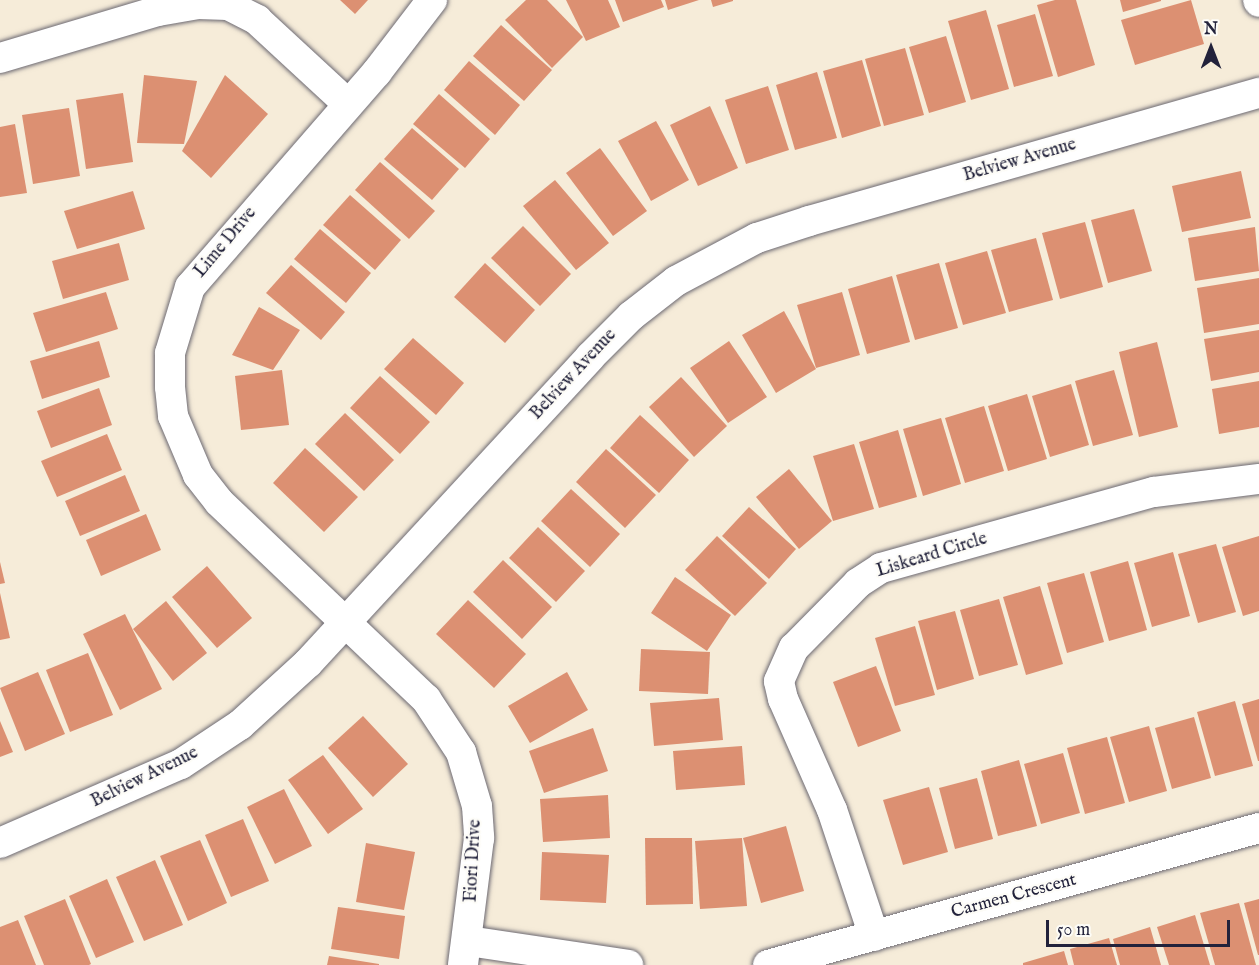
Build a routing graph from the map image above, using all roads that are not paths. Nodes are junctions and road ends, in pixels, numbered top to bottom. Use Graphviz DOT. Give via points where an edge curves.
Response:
graph roads {
  1 [pos="432,0"];
  2 [pos="0,58"];
  3 [pos="1259,93"];
  4 [pos="347,104"];
  5 [pos="1259,479"];
  6 [pos="346,623"];
  7 [pos="1259,828"];
  8 [pos="0,843"];
  9 [pos="874,936"];
  10 [pos="465,953"];
  11 [pos="628,965"];
  12 [pos="768,965"];
  1 -- 4 [label="street, Lime Drive"];
  2 -- 4 [label="street" via="158,11 198,4 228,5 257,20"];
  3 -- 6 [label="street, Belview Avenue" via="809,221 758,238 676,281 631,316"];
  4 -- 6 [label="street, Lime Drive" via="190,287 170,353 173,416 198,476 219,502"];
  5 -- 9 [label="street, Liskeard Circle" via="1154,492 881,568 858,583 795,648 779,681 783,699 832,810"];
  6 -- 8 [label="street, Belview Avenue" via="272,698 189,759 128,790"];
  6 -- 10 [label="street, Fiori Drive" via="426,699 461,752 477,806 479,838"];
  7 -- 9 [label="street, Carmen Crescent"];
  9 -- 12 [label="street, Carmen Crescent"];
  10 -- 11 [label="street"];
}
